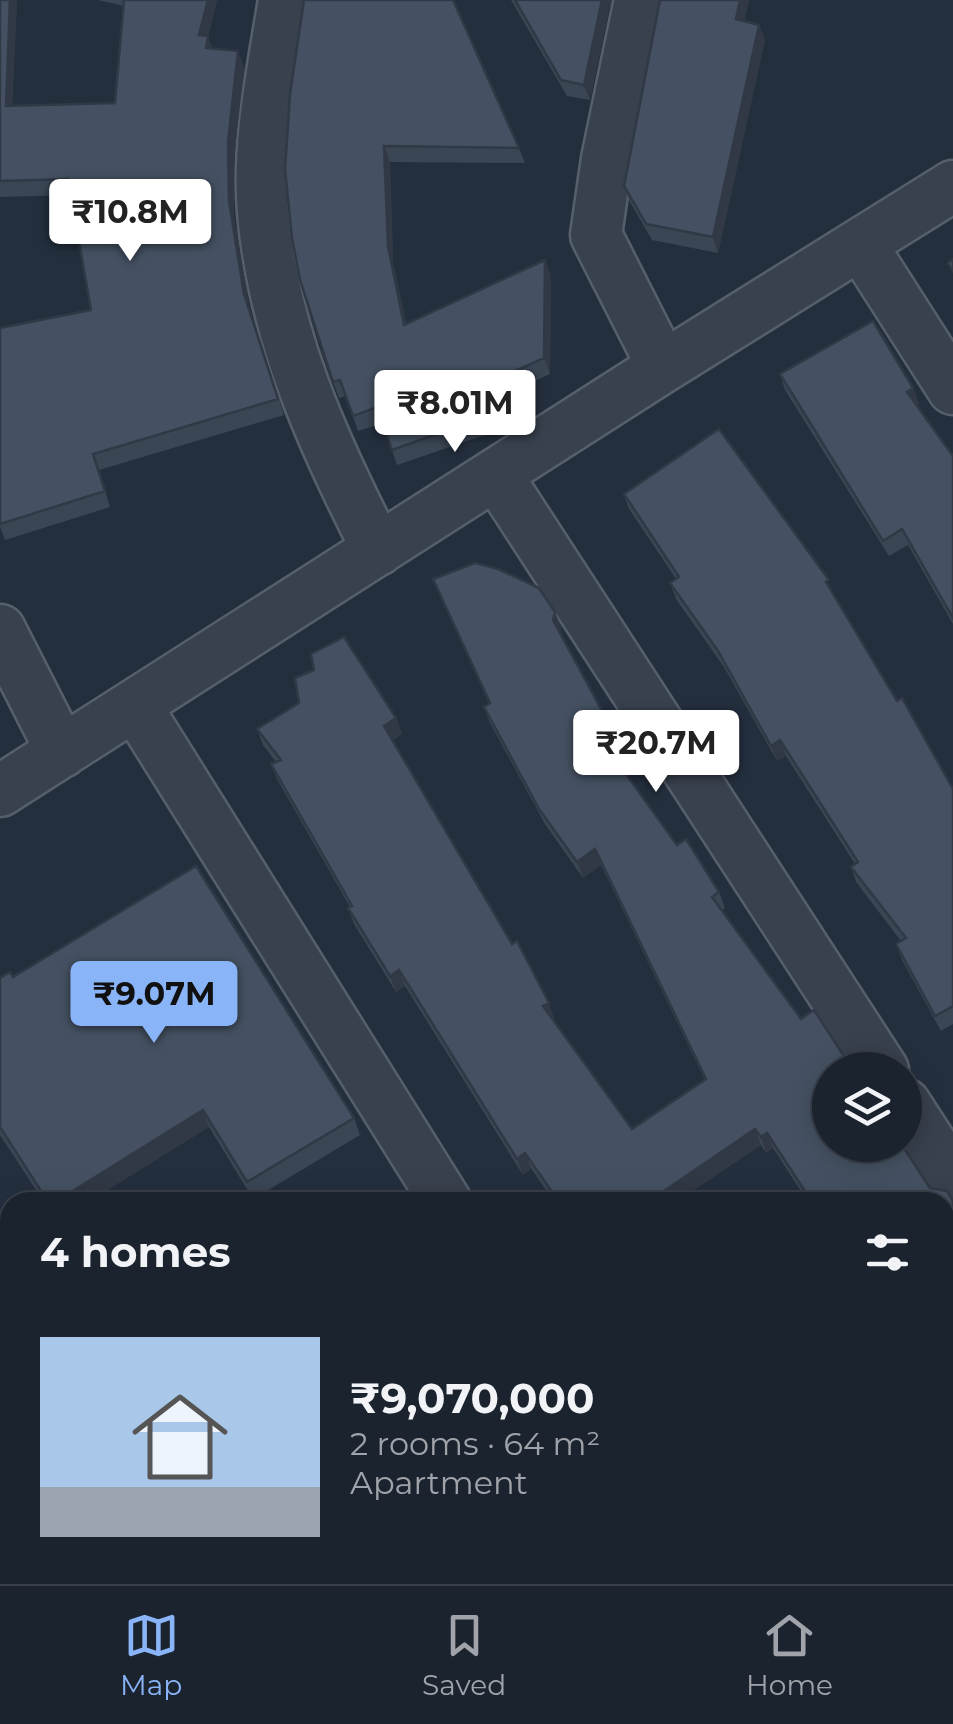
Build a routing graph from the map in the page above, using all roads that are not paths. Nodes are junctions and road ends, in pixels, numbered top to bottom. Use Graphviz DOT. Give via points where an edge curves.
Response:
graph roads {
  1 [pos="284,0"];
  2 [pos="640,0"];
  3 [pos="953,186"];
  4 [pos="861,244"];
  5 [pos="663,367"];
  6 [pos="953,389"];
  7 [pos="497,476"];
  8 [pos="378,550"];
  9 [pos="0,630"];
  10 [pos="136,705"];
  11 [pos="62,752"];
  12 [pos="0,791"];
  13 [pos="871,1052"];
  14 [pos="922,1130"];
  15 [pos="953,1178"];
  16 [pos="440,1192"];
  1 -- 8 [label="street" via="266,113 262,210 274,288 308,402"];
  2 -- 5 [label="street" via="596,235"];
  3 -- 4 [label="street"];
  4 -- 5 [label="street"];
  4 -- 6 [label="street"];
  5 -- 7 [label="street"];
  7 -- 8 [label="street"];
  7 -- 13 [label="street"];
  8 -- 10 [label="street"];
  9 -- 11 [label="street"];
  10 -- 11 [label="street"];
  10 -- 16 [label="street"];
  11 -- 12 [label="street"];
  14 -- 15 [label="street"];
}
